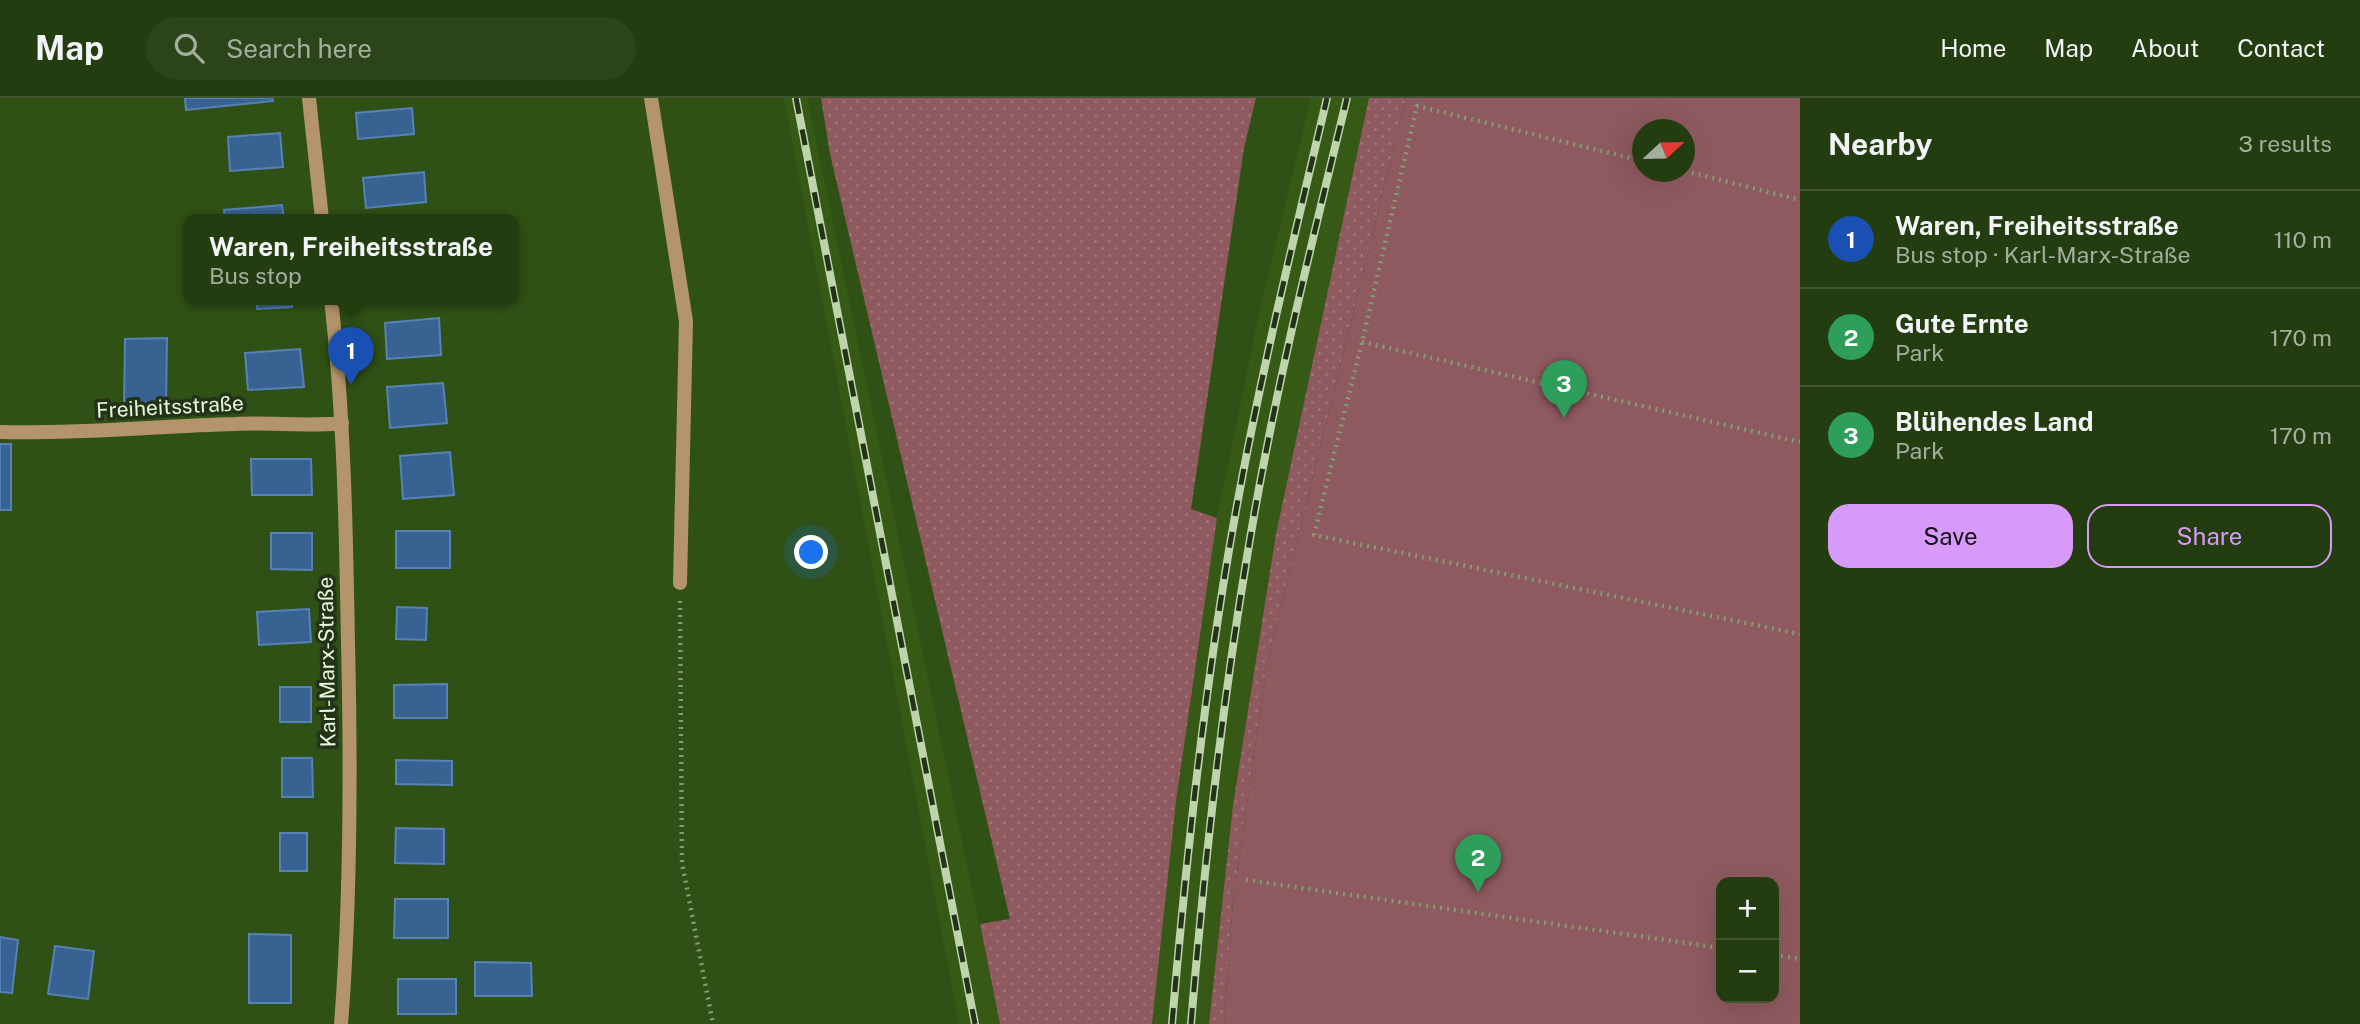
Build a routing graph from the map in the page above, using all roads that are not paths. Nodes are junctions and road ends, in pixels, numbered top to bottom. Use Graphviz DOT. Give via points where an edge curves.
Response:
graph roads {
  1 [pos="309,98"];
  2 [pos="651,98"];
  3 [pos="322,214"];
  4 [pos="332,305"];
  5 [pos="342,423"];
  6 [pos="0,432"];
  7 [pos="680,583"];
  8 [pos="341,1024"];
  1 -- 3 [label="street"];
  2 -- 7 [label="street" via="685,321"];
  4 -- 5 [label="street, Karl-Marx-Straße"];
  5 -- 6 [label="street, Freiheitsstraße"];
  5 -- 8 [label="street, Karl-Marx-Straße" via="349,877"];
}
